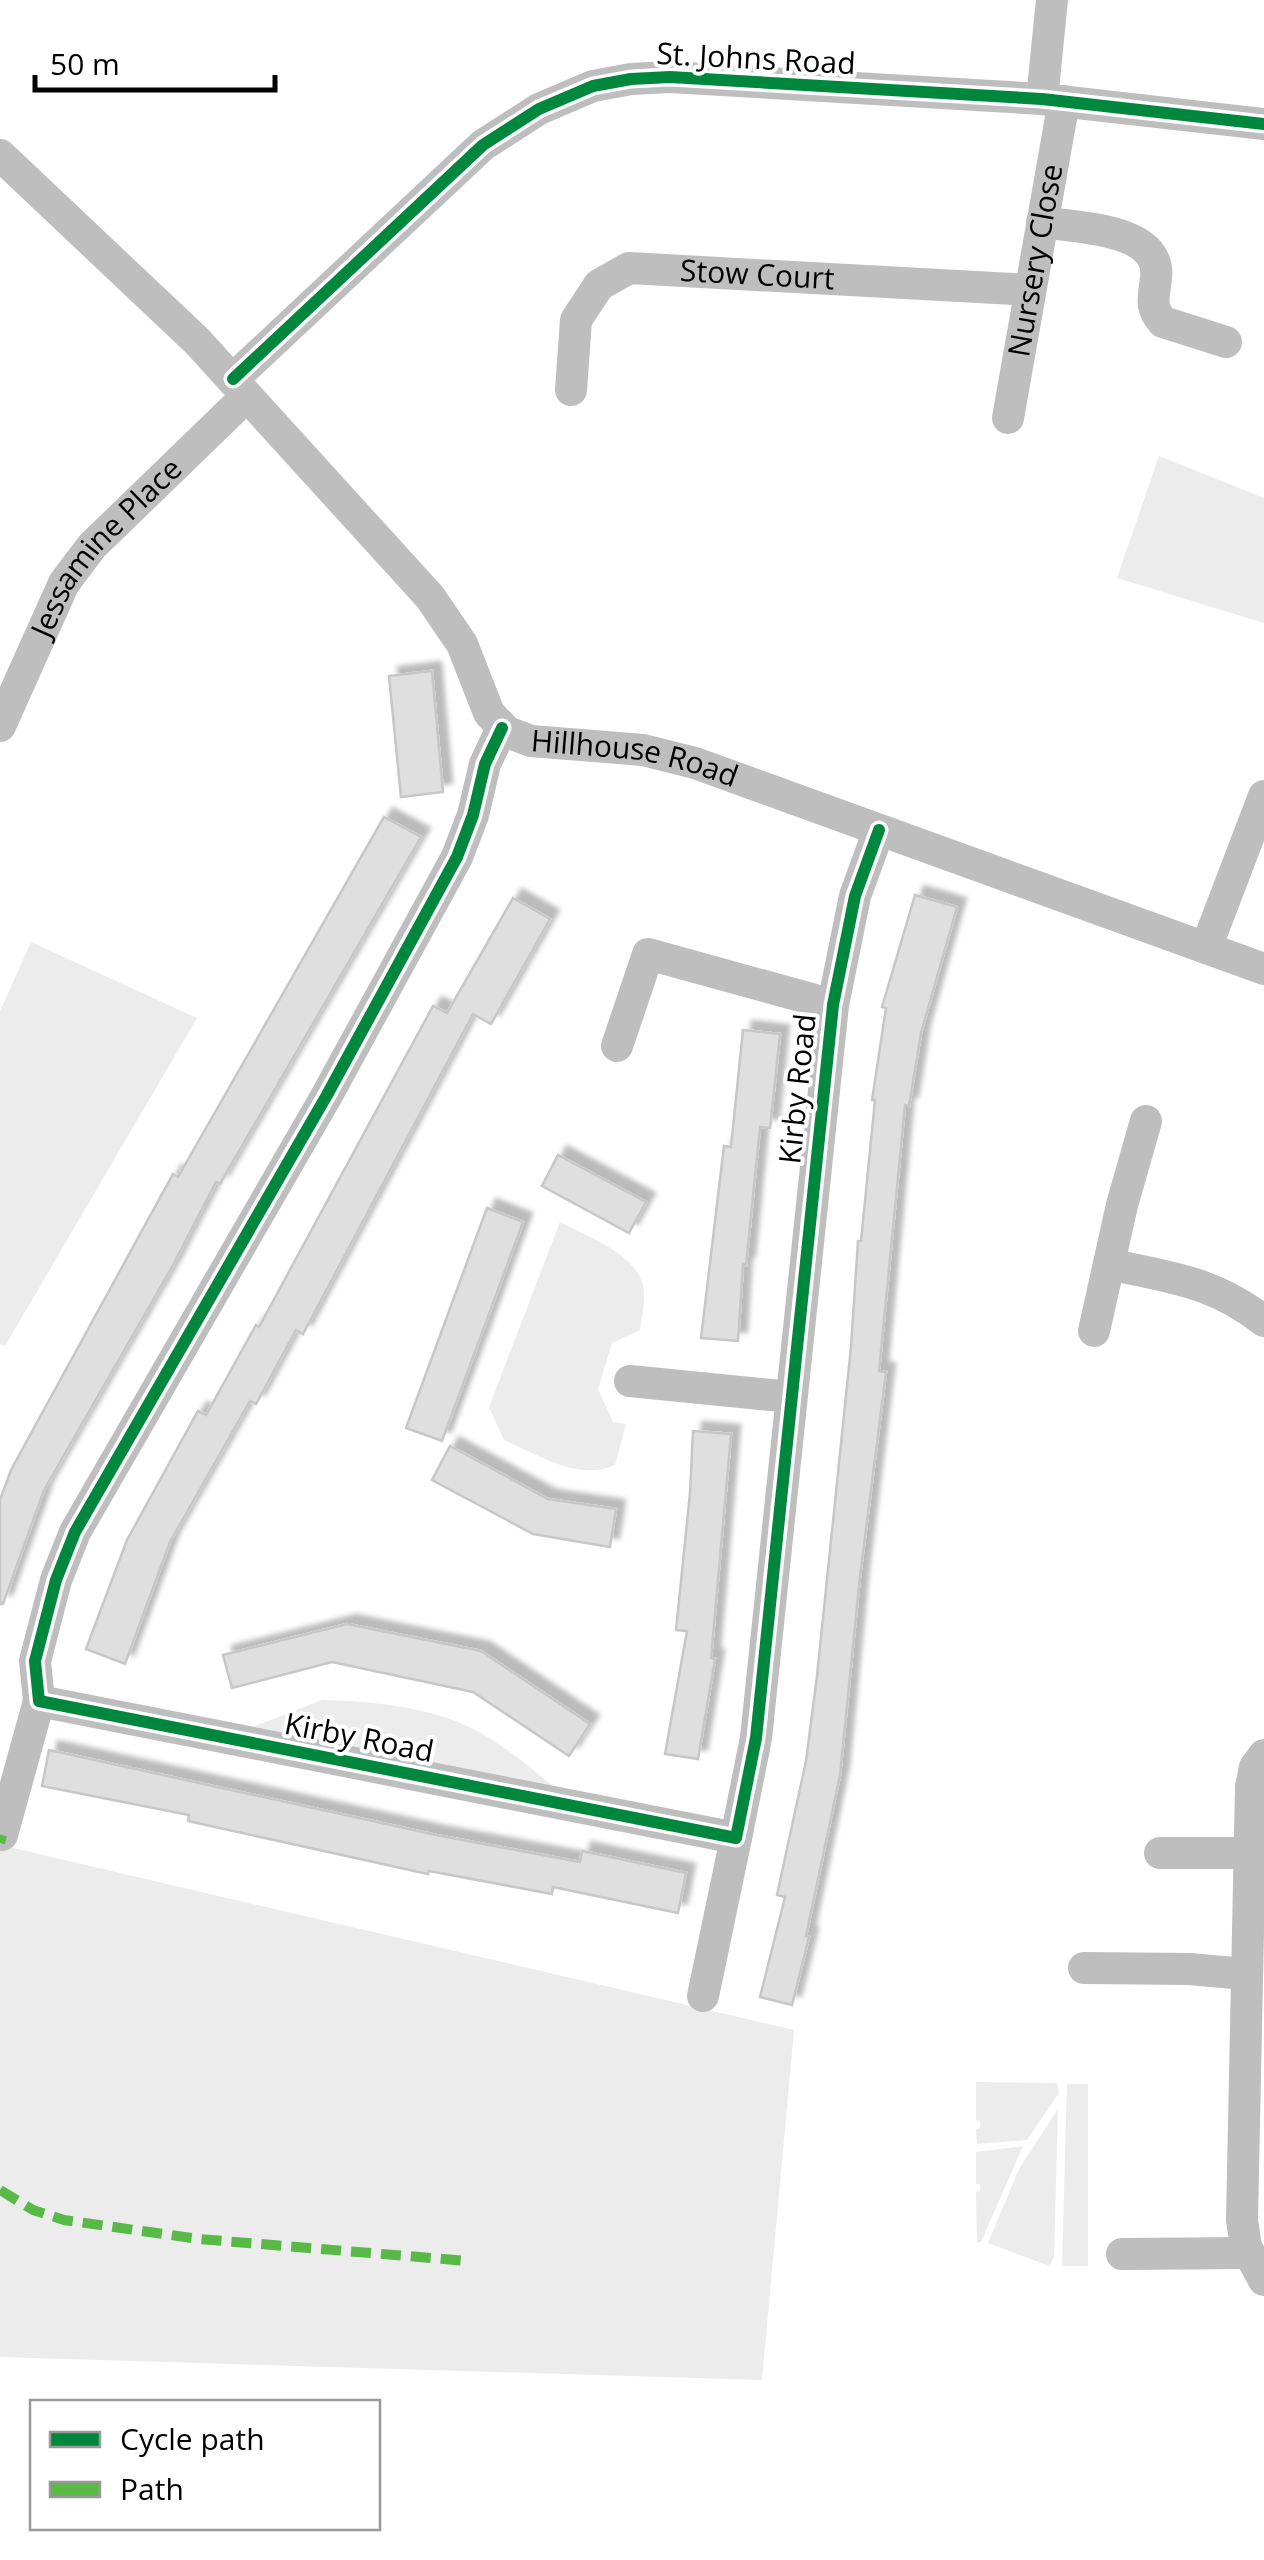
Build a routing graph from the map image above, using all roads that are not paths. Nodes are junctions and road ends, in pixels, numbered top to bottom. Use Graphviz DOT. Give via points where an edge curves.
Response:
graph roads {
  1 [pos="1052,0"];
  2 [pos="1053,100"];
  3 [pos="1264,124"];
  4 [pos="0,156"];
  5 [pos="1042,222"];
  6 [pos="1030,290"];
  7 [pos="1226,342"];
  8 [pos="240,388"];
  9 [pos="571,390"];
  10 [pos="1008,418"];
  11 [pos="0,726"];
  12 [pos="502,728"];
  13 [pos="1264,796"];
  14 [pos="879,830"];
  15 [pos="1206,948"];
  16 [pos="1264,968"];
  17 [pos="832,1004"];
  18 [pos="617,1046"];
  19 [pos="1146,1121"];
  20 [pos="1109,1264"];
  21 [pos="1264,1322"];
  22 [pos="1094,1331"];
  23 [pos="630,1382"];
  24 [pos="791,1397"];
  25 [pos="40,1700"];
  26 [pos="1264,1755"];
  27 [pos="2,1835"];
  28 [pos="736,1838"];
  29 [pos="1160,1853"];
  30 [pos="1248,1854"];
  31 [pos="1084,1968"];
  32 [pos="1245,1974"];
  33 [pos="703,1996"];
  34 [pos="1254,2128"];
  35 [pos="1122,2254"];
  36 [pos="1256,2267"];
  1 -- 2 [label="street, Nursery Close"];
  2 -- 3 [label="street, St. Johns Road"];
  2 -- 5 [label="street, Nursery Close"];
  2 -- 8 [label="street, St. Johns Road" via="670,77 593,86 539,109 483,145"];
  4 -- 8 [label="street, Hillhouse Road"];
  5 -- 6 [label="street, Nursery Close"];
  5 -- 7 [label="street" via="1124,236 1152,251 1158,266 1156,314"];
  6 -- 9 [label="street, Stow Court" via="630,268 599,285 576,320"];
  6 -- 10 [label="street, Nursery Close"];
  8 -- 11 [label="street, Jessamine Place" via="64,582"];
  8 -- 12 [label="street, Hillhouse Road" via="443,612"];
  12 -- 14 [label="street, Hillhouse Road" via="531,741 672,756"];
  12 -- 25 [label="street" via="456,857 327,1096 75,1532 34,1661"];
  13 -- 15 [label="street"];
  14 -- 15 [label="street, Hillhouse Road"];
  14 -- 17 [label="street, Kirby Road"];
  15 -- 16 [label="street, Hillhouse Road"];
  17 -- 18 [label="street" via="648,954"];
  17 -- 24 [label="street, Kirby Road"];
  19 -- 20 [label="street"];
  20 -- 21 [label="street" via="1198,1284"];
  20 -- 22 [label="street"];
  23 -- 24 [label="street"];
  24 -- 28 [label="street, Kirby Road" via="756,1738"];
  25 -- 27 [label="street"];
  25 -- 28 [label="street, Kirby Road"];
  26 -- 30 [label="street" via="1252,1778"];
  28 -- 33 [label="street, Kirby Road"];
  29 -- 30 [label="street"];
  30 -- 32 [label="street"];
  31 -- 32 [label="street"];
  32 -- 34 [label="street"];
  34 -- 36 [label="street" via="1242,2220"];
  35 -- 36 [label="street"];
}
